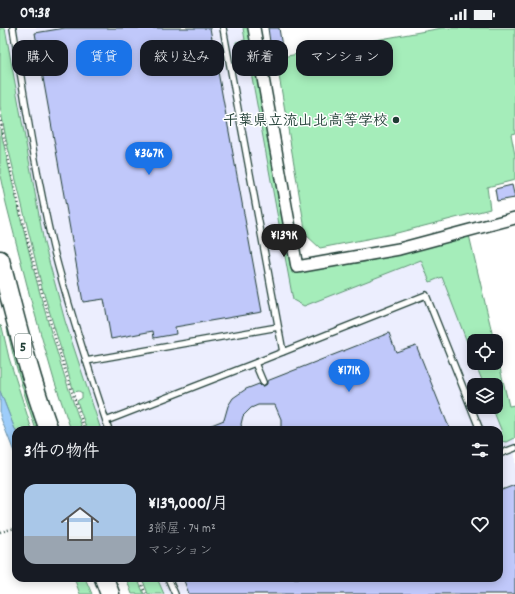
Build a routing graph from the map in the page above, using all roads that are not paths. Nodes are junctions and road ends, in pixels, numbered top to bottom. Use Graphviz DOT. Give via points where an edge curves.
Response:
graph roads {
  1 [pos="13,28"];
  2 [pos="223,28"];
  3 [pos="254,28"];
  4 [pos="515,218"];
  5 [pos="0,260"];
  6 [pos="278,327"];
  7 [pos="283,352"];
  8 [pos="86,362"];
  9 [pos="254,363"];
  10 [pos="263,382"];
  11 [pos="106,422"];
  12 [pos="48,426"];
  13 [pos="108,426"];
  14 [pos="478,426"];
  15 [pos="515,448"];
  16 [pos="503,452"];
  17 [pos="106,582"];
  18 [pos="170,582"];
  19 [pos="110,594"];
  20 [pos="175,594"];
  1 -- 8 [label="lane" via="51,238"];
  2 -- 6 [label="lane"];
  3 -- 4 [label="street" via="297,267 399,249"];
  5 -- 12 [label="main road, 5"];
  6 -- 7 [label="lane"];
  6 -- 8 [label="lane"];
  7 -- 9 [label="lane"];
  7 -- 14 [label="lane" via="426,295"];
  8 -- 11 [label="lane"];
  9 -- 10 [label="lane"];
  9 -- 11 [label="lane"];
  11 -- 13 [label="lane"];
  15 -- 16 [label="lane"];
  17 -- 19 [label="main road"];
  18 -- 20 [label="lane"];
}
